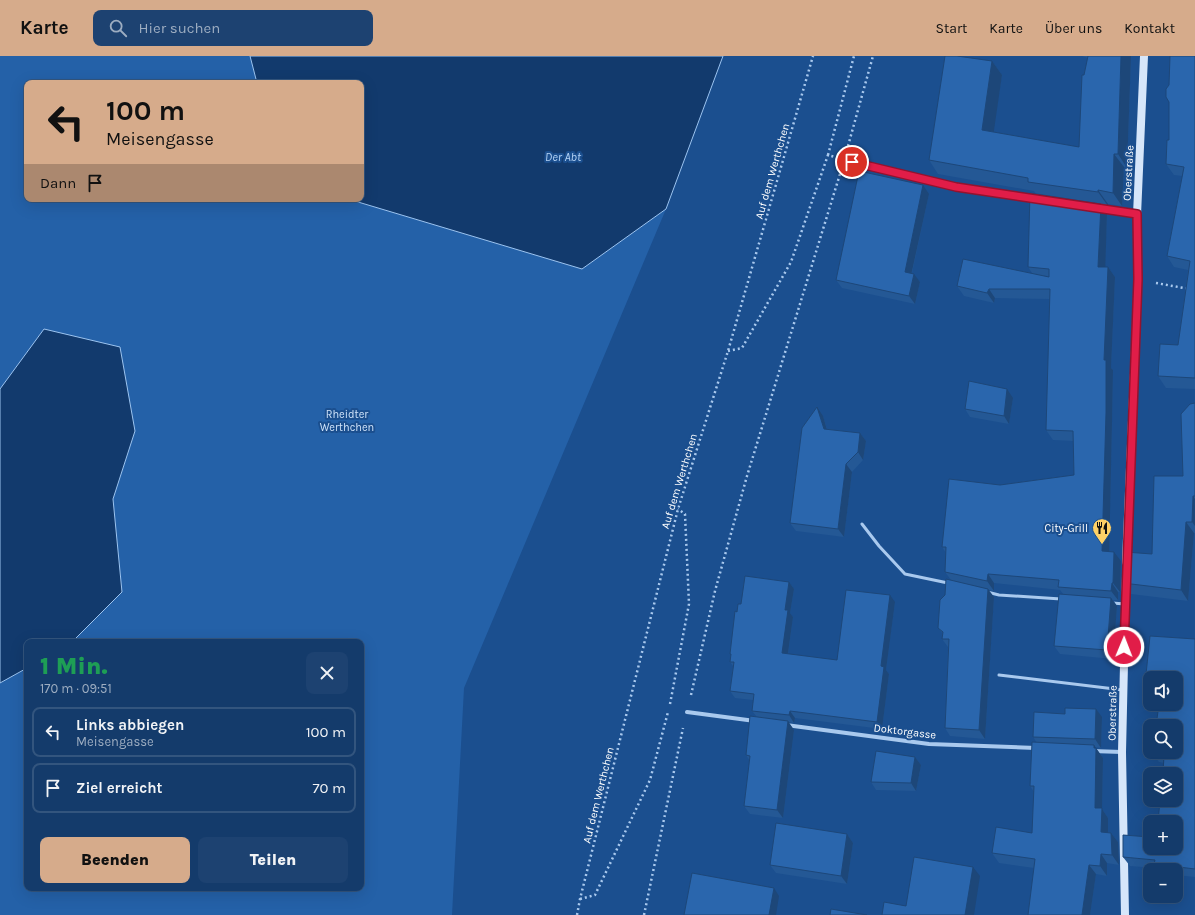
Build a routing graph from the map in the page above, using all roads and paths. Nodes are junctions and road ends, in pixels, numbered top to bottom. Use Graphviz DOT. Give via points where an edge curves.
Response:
graph roads {
  1 [pos="813,56"];
  2 [pos="854,56"];
  3 [pos="873,56"];
  4 [pos="1144,56"];
  5 [pos="828,155"];
  6 [pos="844,160"];
  7 [pos="852,162"];
  8 [pos="1043,200"];
  9 [pos="1098,209"];
  10 [pos="1137,214"];
  11 [pos="1138,279"];
  12 [pos="1195,290"];
  13 [pos="728,351"];
  14 [pos="678,509"];
  15 [pos="862,524"];
  16 [pos="956,585"];
  17 [pos="985,592"];
  18 [pos="1062,599"];
  19 [pos="1109,603"];
  20 [pos="1125,604"];
  21 [pos="999,675"];
  22 [pos="1123,690"];
  23 [pos="687,712"];
  24 [pos="757,721"];
  25 [pos="780,724"];
  26 [pos="1045,749"];
  27 [pos="1083,750"];
  28 [pos="1122,752"];
  29 [pos="580,899"];
  30 [pos="577,915"];
  31 [pos="644,915"];
  32 [pos="1125,915"];
  1 -- 13 [label="path, Auf dem Werthchen"];
  2 -- 5 [label="path"];
  3 -- 6 [label="path"];
  4 -- 10 [label="street, Oberstraße"];
  5 -- 6 [label="path"];
  5 -- 13 [label="path" via="791,262 742,348"];
  6 -- 7 [label="path"];
  6 -- 23 [label="path" via="747,476 715,591"];
  7 -- 8 [label="street" via="956,187"];
  9 -- 10 [label="street"];
  10 -- 11 [label="street, Oberstraße"];
  11 -- 12 [label="path"];
  11 -- 20 [label="street, Oberstraße"];
  13 -- 14 [label="path, Auf dem Werthchen"];
  14 -- 29 [label="path, Auf dem Werthchen"];
  14 -- 29 [label="path" via="685,514 689,604 669,709 650,780 595,895"];
  15 -- 16 [label="lane" via="905,574"];
  17 -- 18 [label="lane"];
  19 -- 20 [label="lane"];
  20 -- 22 [label="street, Oberstraße"];
  21 -- 22 [label="lane"];
  22 -- 28 [label="street, Oberstraße"];
  23 -- 24 [label="street"];
  23 -- 31 [label="path"];
  25 -- 26 [label="street, Doktorgasse" via="929,744"];
  27 -- 28 [label="street"];
  28 -- 32 [label="street, Oberstraße"];
  29 -- 30 [label="path, Auf dem Werthchen"];
}
